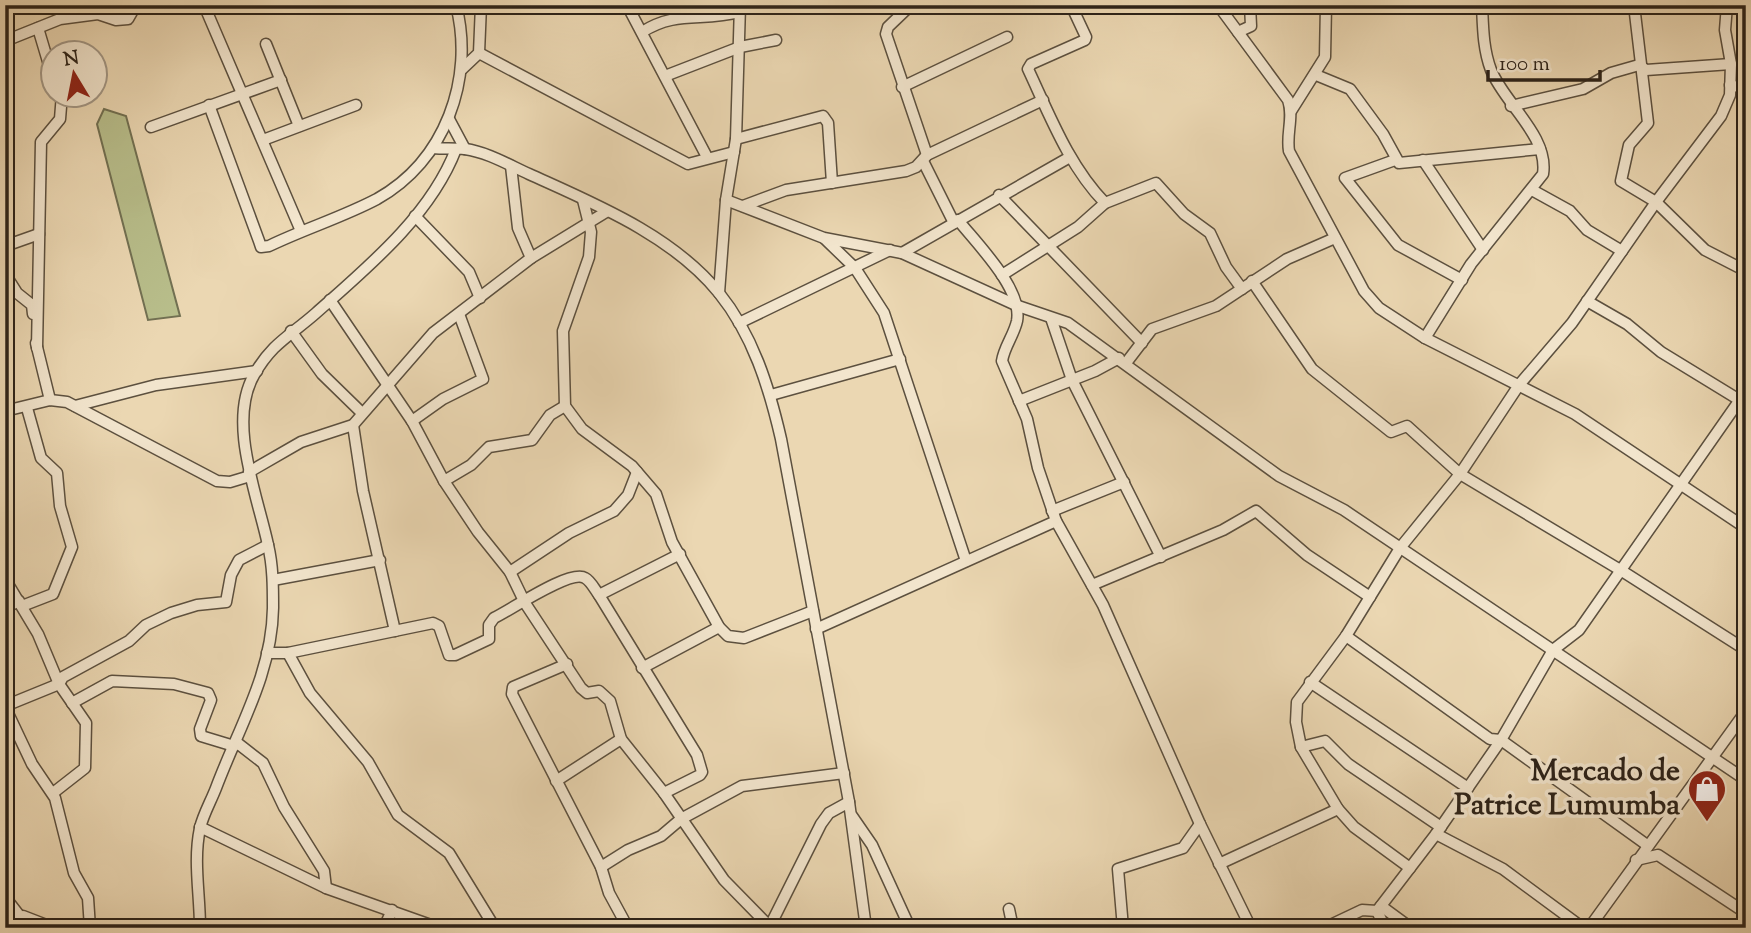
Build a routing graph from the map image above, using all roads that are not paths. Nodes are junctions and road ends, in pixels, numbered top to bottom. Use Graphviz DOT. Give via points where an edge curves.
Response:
graph roads {
  1 [pos="96,5"];
  2 [pos="136,5"];
  3 [pos="204,5"];
  4 [pos="456,5"];
  5 [pos="481,5"];
  6 [pos="627,5"];
  7 [pos="911,5"];
  8 [pos="1071,5"];
  9 [pos="1218,5"];
  10 [pos="1250,5"];
  11 [pos="1326,5"];
  12 [pos="1461,5"];
  13 [pos="1634,5"];
  14 [pos="1727,5"];
  15 [pos="1482,6"];
  16 [pos="740,9"];
  17 [pos="109,18"];
  18 [pos="38,28"];
  19 [pos="642,32"];
  20 [pos="1238,32"];
  21 [pos="1007,37"];
  22 [pos="41,38"];
  23 [pos="776,40"];
  24 [pos="5,41"];
  25 [pos="266,44"];
  26 [pos="740,47"];
  27 [pos="479,53"];
  28 [pos="1731,64"];
  29 [pos="1639,65"];
  30 [pos="461,70"];
  31 [pos="1316,75"];
  32 [pos="665,76"];
  33 [pos="281,79"];
  34 [pos="1730,86"];
  35 [pos="902,87"];
  36 [pos="1746,89"];
  37 [pos="243,91"];
  38 [pos="1043,100"];
  39 [pos="209,105"];
  40 [pos="356,105"];
  41 [pos="1511,106"];
  42 [pos="61,108"];
  43 [pos="1292,111"];
  44 [pos="449,119"];
  45 [pos="299,126"];
  46 [pos="151,127"];
  47 [pos="736,139"];
  48 [pos="263,140"];
  49 [pos="433,148"];
  50 [pos="460,149"];
  51 [pos="1540,149"];
  52 [pos="734,152"];
  53 [pos="1070,156"];
  54 [pos="706,157"];
  55 [pos="925,158"];
  56 [pos="1395,160"];
  57 [pos="1423,160"];
  58 [pos="511,166"];
  59 [pos="832,183"];
  60 [pos="1532,190"];
  61 [pos="999,195"];
  62 [pos="583,200"];
  63 [pos="726,200"];
  64 [pos="1656,202"];
  65 [pos="1105,203"];
  66 [pos="743,206"];
  67 [pos="606,212"];
  68 [pos="415,216"];
  69 [pos="586,222"];
  70 [pos="956,222"];
  71 [pos="301,231"];
  72 [pos="39,234"];
  73 [pos="824,237"];
  74 [pos="1335,238"];
  75 [pos="5,246"];
  76 [pos="1045,247"];
  77 [pos="891,250"];
  78 [pos="1483,250"];
  79 [pos="1622,251"];
  80 [pos="902,253"];
  81 [pos="531,258"];
  82 [pos="855,268"];
  83 [pos="1746,271"];
  84 [pos="5,274"];
  85 [pos="1002,275"];
  86 [pos="1462,280"];
  87 [pos="1252,281"];
  88 [pos="1242,289"];
  89 [pos="719,293"];
  90 [pos="480,298"];
  91 [pos="330,300"];
  92 [pos="1587,301"];
  93 [pos="1018,306"];
  94 [pos="459,314"];
  95 [pos="1051,318"];
  96 [pos="738,323"];
  97 [pos="291,331"];
  98 [pos="1425,338"];
  99 [pos="1142,342"];
  100 [pos="37,348"];
  101 [pos="900,359"];
  102 [pos="1122,360"];
  103 [pos="257,371"];
  104 [pos="1072,380"];
  105 [pos="388,385"];
  106 [pos="1519,386"];
  107 [pos="1746,391"];
  108 [pos="771,396"];
  109 [pos="50,400"];
  110 [pos="1019,401"];
  111 [pos="1743,402"];
  112 [pos="75,406"];
  113 [pos="565,406"];
  114 [pos="27,408"];
  115 [pos="5,411"];
  116 [pos="362,413"];
  117 [pos="412,421"];
  118 [pos="353,425"];
  119 [pos="638,472"];
  120 [pos="250,474"];
  121 [pos="1460,474"];
  122 [pos="444,481"];
  123 [pos="1124,482"];
  124 [pos="1680,486"];
  125 [pos="1054,516"];
  126 [pos="1746,528"];
  127 [pos="268,545"];
  128 [pos="1400,548"];
  129 [pos="680,554"];
  130 [pos="1161,557"];
  131 [pos="380,560"];
  132 [pos="966,561"];
  133 [pos="1622,571"];
  134 [pos="510,572"];
  135 [pos="5,579"];
  136 [pos="273,580"];
  137 [pos="1092,585"];
  138 [pos="599,595"];
  139 [pos="1370,597"];
  140 [pos="525,603"];
  141 [pos="20,604"];
  142 [pos="5,608"];
  143 [pos="813,611"];
  144 [pos="719,627"];
  145 [pos="816,629"];
  146 [pos="395,631"];
  147 [pos="1346,636"];
  148 [pos="1553,650"];
  149 [pos="1746,650"];
  150 [pos="267,653"];
  151 [pos="288,653"];
  152 [pos="567,664"];
  153 [pos="642,668"];
  154 [pos="1310,682"];
  155 [pos="59,684"];
  156 [pos="72,703"];
  157 [pos="5,707"];
  158 [pos="1746,711"];
  159 [pos="621,739"];
  160 [pos="1501,740"];
  161 [pos="235,744"];
  162 [pos="1301,747"];
  163 [pos="1711,757"];
  164 [pos="844,773"];
  165 [pos="1746,780"];
  166 [pos="556,781"];
  167 [pos="1468,788"];
  168 [pos="52,793"];
  169 [pos="664,793"];
  170 [pos="849,802"];
  171 [pos="1338,809"];
  172 [pos="851,816"];
  173 [pos="681,819"];
  174 [pos="1200,824"];
  175 [pos="200,827"];
  176 [pos="1438,831"];
  177 [pos="1647,845"];
  178 [pos="1635,860"];
  179 [pos="1219,864"];
  180 [pos="601,867"];
  181 [pos="1410,868"];
  182 [pos="327,888"];
  183 [pos="5,897"];
  184 [pos="1379,908"];
  185 [pos="1009,909"];
  186 [pos="392,910"];
  187 [pos="1746,913"];
  188 [pos="23,916"];
  189 [pos="769,927"];
  190 [pos="29,928"];
  191 [pos="54,928"];
  192 [pos="90,928"];
  193 [pos="200,928"];
  194 [pos="384,928"];
  195 [pos="439,928"];
  196 [pos="495,928"];
  197 [pos="628,928"];
  198 [pos="866,928"];
  199 [pos="910,928"];
  200 [pos="1013,928"];
  201 [pos="1123,928"];
  202 [pos="1251,928"];
  203 [pos="1325,928"];
  204 [pos="1385,928"];
  205 [pos="1411,928"];
  206 [pos="1583,928"];
  207 [pos="1589,928"];
  1 -- 17 [label="street"];
  2 -- 17 [label="street" via="128,19"];
  3 -- 37 [label="street"];
  4 -- 30 [label="street" via="462,37"];
  5 -- 27 [label="street"];
  6 -- 19 [label="street"];
  7 -- 35 [label="street" via="886,34"];
  8 -- 38 [label="street" via="1086,37 1028,66"];
  9 -- 20 [label="street"];
  10 -- 20 [label="street" via="1251,26"];
  11 -- 31 [label="street" via="1325,57"];
  12 -- 15 [label="street"];
  13 -- 29 [label="street"];
  14 -- 28 [label="street" via="1725,30"];
  15 -- 41 [label="street" via="1490,68"];
  16 -- 19 [label="street" via="710,18 672,18"];
  16 -- 26 [label="street"];
  17 -- 18 [label="street" via="60,19"];
  18 -- 22 [label="street"];
  18 -- 24 [label="street"];
  19 -- 32 [label="street"];
  20 -- 43 [label="street"];
  21 -- 35 [label="street"];
  23 -- 26 [label="street"];
  25 -- 33 [label="street"];
  26 -- 32 [label="street"];
  26 -- 47 [label="street"];
  27 -- 30 [label="street"];
  27 -- 54 [label="street" via="688,164"];
  28 -- 29 [label="street" via="1646,70"];
  28 -- 34 [label="street"];
  29 -- 41 [label="street" via="1611,73 1575,92"];
  29 -- 64 [label="street" via="1648,123 1629,145 1621,181"];
  30 -- 44 [label="street"];
  31 -- 43 [label="street"];
  31 -- 56 [label="street" via="1350,89 1383,134"];
  32 -- 54 [label="street"];
  33 -- 37 [label="street"];
  33 -- 45 [label="street"];
  34 -- 36 [label="street"];
  34 -- 64 [label="street" via="1721,116"];
  35 -- 55 [label="street"];
  37 -- 39 [label="street"];
  37 -- 48 [label="street"];
  38 -- 53 [label="street"];
  38 -- 55 [label="street"];
  39 -- 46 [label="street"];
  39 -- 71 [label="street" via="261,247"];
  40 -- 45 [label="street"];
  41 -- 51 [label="street"];
  42 -- 72 [label="street" via="60,119 41,137"];
  43 -- 74 [label="street" via="1289,151"];
  44 -- 49 [label="street"];
  44 -- 50 [label="street"];
  45 -- 48 [label="street"];
  47 -- 52 [label="street"];
  47 -- 59 [label="street" via="823,116 828,123"];
  48 -- 71 [label="street"];
  49 -- 50 [label="street"];
  49 -- 71 [label="street" via="409,175 376,200"];
  50 -- 58 [label="street"];
  50 -- 68 [label="street"];
  51 -- 57 [label="street"];
  51 -- 60 [label="street" via="1543,174"];
  52 -- 54 [label="street"];
  52 -- 63 [label="street"];
  53 -- 61 [label="street"];
  53 -- 65 [label="street"];
  55 -- 59 [label="street" via="906,171"];
  55 -- 70 [label="street"];
  56 -- 57 [label="street"];
  56 -- 86 [label="street" via="1345,178 1398,245"];
  57 -- 78 [label="street"];
  58 -- 62 [label="street"];
  58 -- 81 [label="street" via="518,228"];
  59 -- 66 [label="street" via="786,190"];
  60 -- 78 [label="street"];
  60 -- 79 [label="street" via="1570,211 1587,230"];
  61 -- 70 [label="street"];
  61 -- 76 [label="street"];
  62 -- 67 [label="street"];
  62 -- 69 [label="street"];
  63 -- 66 [label="street"];
  63 -- 89 [label="street"];
  64 -- 79 [label="street"];
  64 -- 83 [label="street" via="1705,250"];
  65 -- 76 [label="street"];
  65 -- 88 [label="street" via="1152,183 1160,185 1184,214 1210,233"];
  66 -- 73 [label="street"];
  67 -- 69 [label="street"];
  67 -- 89 [label="street" via="669,247"];
  68 -- 90 [label="street" via="469,272"];
  68 -- 91 [label="street"];
  69 -- 81 [label="street"];
  69 -- 113 [label="street" via="591,232 589,257 564,331"];
  70 -- 80 [label="street"];
  70 -- 85 [label="street"];
  72 -- 75 [label="street"];
  72 -- 100 [label="street"];
  73 -- 77 [label="street"];
  73 -- 82 [label="street"];
  74 -- 87 [label="street"];
  74 -- 98 [label="street" via="1364,291 1380,308"];
  76 -- 85 [label="street"];
  76 -- 99 [label="street"];
  77 -- 80 [label="street"];
  77 -- 82 [label="street"];
  78 -- 86 [label="street"];
  79 -- 92 [label="street"];
  80 -- 93 [label="street"];
  81 -- 90 [label="street"];
  82 -- 96 [label="street"];
  82 -- 101 [label="street" via="884,313"];
  84 -- 100 [label="street" via="32,305"];
  85 -- 93 [label="street"];
  86 -- 98 [label="street"];
  87 -- 88 [label="street"];
  87 -- 121 [label="street" via="1317,374 1391,432 1407,426"];
  88 -- 99 [label="street" via="1216,306 1152,329"];
  89 -- 96 [label="street"];
  90 -- 94 [label="street"];
  91 -- 97 [label="street"];
  91 -- 105 [label="street"];
  92 -- 106 [label="street"];
  92 -- 111 [label="street"];
  93 -- 95 [label="street"];
  93 -- 110 [label="street" via="1014,333 1002,361"];
  94 -- 105 [label="street" via="433,333"];
  94 -- 117 [label="street" via="483,379"];
  95 -- 102 [label="street" via="1082,331"];
  95 -- 104 [label="street"];
  96 -- 108 [label="street" via="755,350"];
  97 -- 103 [label="street" via="272,346"];
  97 -- 116 [label="street" via="322,374"];
  98 -- 106 [label="street"];
  99 -- 102 [label="street"];
  100 -- 109 [label="street"];
  101 -- 108 [label="street"];
  101 -- 132 [label="street"];
  102 -- 104 [label="street"];
  102 -- 128 [label="street" via="1279,476 1344,510"];
  103 -- 112 [label="street" via="156,386"];
  103 -- 120 [label="street" via="244,410"];
  104 -- 110 [label="street"];
  104 -- 123 [label="street"];
  105 -- 116 [label="street"];
  105 -- 117 [label="street"];
  106 -- 121 [label="street"];
  106 -- 124 [label="street" via="1575,415"];
  107 -- 111 [label="street"];
  108 -- 143 [label="street"];
  109 -- 112 [label="street"];
  109 -- 114 [label="street"];
  110 -- 125 [label="street"];
  111 -- 124 [label="street"];
  112 -- 120 [label="street" via="217,481 230,482"];
  113 -- 119 [label="street" via="582,429"];
  113 -- 122 [label="street" via="550,415 532,440 489,447 471,465"];
  114 -- 115 [label="street"];
  114 -- 141 [label="street" via="41,458 57,473 60,506 72,547 53,594"];
  116 -- 118 [label="street"];
  117 -- 122 [label="street"];
  118 -- 120 [label="street" via="302,442"];
  118 -- 131 [label="street"];
  119 -- 129 [label="street" via="656,494"];
  119 -- 134 [label="street" via="628,495 614,511 569,533"];
  120 -- 127 [label="street"];
  121 -- 128 [label="street"];
  121 -- 133 [label="street"];
  122 -- 134 [label="street"];
  123 -- 125 [label="street"];
  123 -- 130 [label="street"];
  124 -- 126 [label="street"];
  124 -- 133 [label="street"];
  125 -- 132 [label="street"];
  125 -- 137 [label="street"];
  127 -- 136 [label="street"];
  127 -- 155 [label="street" via="239,560 226,602 184,608 158,619 130,642 63,677"];
  128 -- 139 [label="street"];
  128 -- 148 [label="street"];
  129 -- 138 [label="street"];
  129 -- 144 [label="street"];
  130 -- 137 [label="street"];
  130 -- 139 [label="street" via="1256,511 1307,555"];
  131 -- 136 [label="street"];
  131 -- 146 [label="street"];
  132 -- 145 [label="street"];
  133 -- 148 [label="street" via="1579,630"];
  133 -- 149 [label="street"];
  134 -- 140 [label="street"];
  135 -- 141 [label="street"];
  136 -- 150 [label="street"];
  137 -- 174 [label="street"];
  138 -- 140 [label="street" via="587,578 571,576"];
  138 -- 153 [label="street"];
  139 -- 147 [label="street"];
  140 -- 146 [label="street" via="490,621 489,639 455,655 449,655 437,624"];
  140 -- 152 [label="street"];
  141 -- 142 [label="street"];
  141 -- 155 [label="street"];
  143 -- 144 [label="street" via="744,638 728,636"];
  143 -- 145 [label="street"];
  144 -- 153 [label="street"];
  145 -- 164 [label="street"];
  146 -- 151 [label="street"];
  147 -- 154 [label="street"];
  147 -- 160 [label="street" via="1490,739"];
  148 -- 160 [label="street"];
  148 -- 163 [label="street"];
  150 -- 151 [label="street"];
  150 -- 161 [label="street"];
  151 -- 196 [label="street" via="310,693 368,761 398,815 449,853"];
  152 -- 159 [label="street" via="584,691 599,691 610,701"];
  152 -- 166 [label="street" via="511,689"];
  153 -- 169 [label="street" via="697,755 702,772"];
  154 -- 162 [label="street" via="1297,702"];
  154 -- 167 [label="street"];
  155 -- 156 [label="street"];
  155 -- 157 [label="street"];
  156 -- 161 [label="street" via="112,681 174,684 208,693 211,700 201,736"];
  156 -- 168 [label="street" via="86,723 85,768"];
  157 -- 168 [label="street" via="32,764"];
  158 -- 163 [label="street"];
  159 -- 166 [label="street"];
  159 -- 169 [label="street"];
  160 -- 167 [label="street"];
  160 -- 177 [label="street"];
  161 -- 175 [label="street"];
  161 -- 182 [label="street" via="263,763 324,871"];
  162 -- 171 [label="street"];
  162 -- 176 [label="street" via="1325,741 1348,764"];
  163 -- 165 [label="street"];
  163 -- 177 [label="street"];
  164 -- 170 [label="street"];
  164 -- 173 [label="street" via="751,783"];
  166 -- 180 [label="street"];
  167 -- 176 [label="street"];
  168 -- 192 [label="street" via="74,873 88,898"];
  169 -- 173 [label="street"];
  170 -- 172 [label="street"];
  170 -- 189 [label="street" via="829,813 821,824"];
  171 -- 179 [label="street"];
  171 -- 181 [label="street" via="1354,827"];
  172 -- 198 [label="street"];
  172 -- 199 [label="street" via="872,845"];
  173 -- 180 [label="street" via="661,836"];
  173 -- 189 [label="street" via="724,880"];
  174 -- 179 [label="street"];
  174 -- 201 [label="street" via="1184,848 1118,869"];
  175 -- 182 [label="street"];
  175 -- 193 [label="street" via="196,861"];
  176 -- 181 [label="street"];
  176 -- 206 [label="street" via="1503,869"];
  177 -- 178 [label="street"];
  178 -- 187 [label="street" via="1658,855"];
  178 -- 207 [label="street"];
  179 -- 202 [label="street"];
  180 -- 197 [label="street"];
  181 -- 184 [label="street"];
  182 -- 186 [label="street"];
  183 -- 188 [label="street"];
  184 -- 203 [label="street" via="1362,910"];
  184 -- 204 [label="street"];
  184 -- 205 [label="street"];
  185 -- 200 [label="street"];
  186 -- 194 [label="street"];
  186 -- 195 [label="street"];
  188 -- 190 [label="street"];
  188 -- 191 [label="street"];
}
